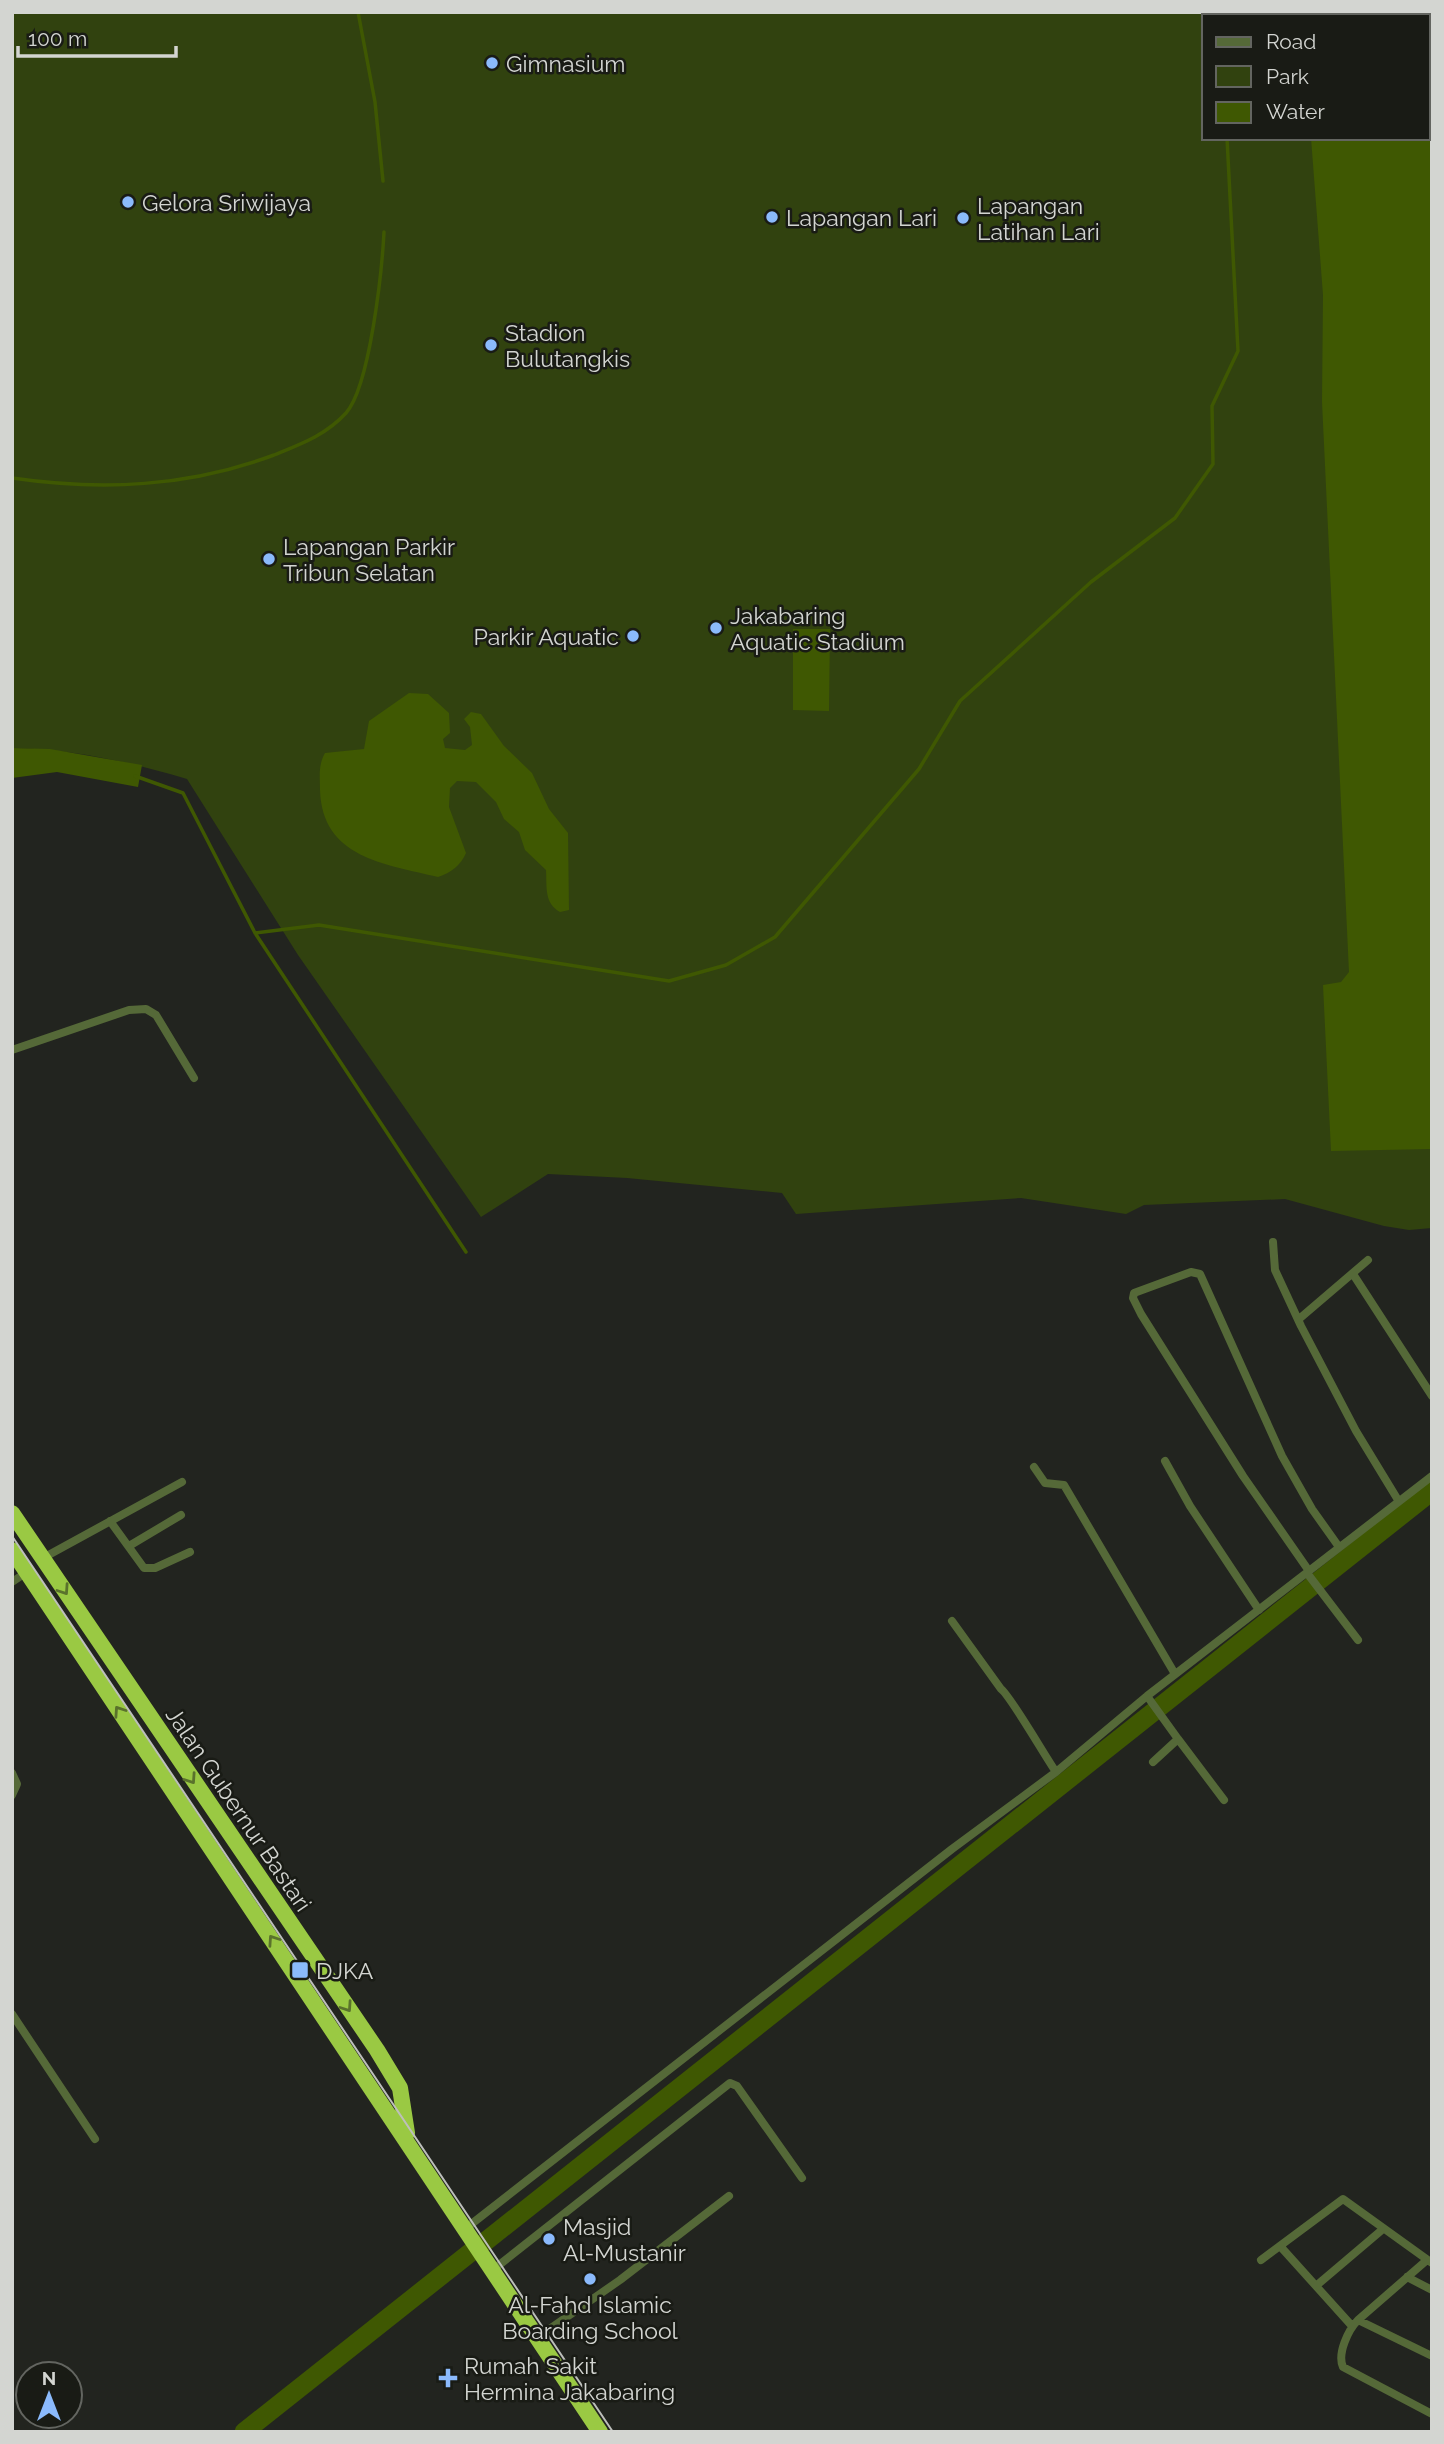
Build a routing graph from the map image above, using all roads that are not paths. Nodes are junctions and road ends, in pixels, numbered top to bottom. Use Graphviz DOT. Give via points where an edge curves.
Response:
graph roads {
  1 [pos="12,1050"];
  2 [pos="194,1078"];
  3 [pos="1273,1242"];
  4 [pos="1368,1260"];
  5 [pos="1353,1274"];
  6 [pos="1298,1319"];
  7 [pos="1432,1396"];
  8 [pos="1165,1461"];
  9 [pos="1034,1467"];
  10 [pos="1432,1476"];
  11 [pos="182,1482"];
  12 [pos="1398,1500"];
  13 [pos="12,1513"];
  14 [pos="181,1516"];
  15 [pos="110,1521"];
  16 [pos="129,1546"];
  17 [pos="1339,1547"];
  18 [pos="12,1550"];
  19 [pos="190,1552"];
  20 [pos="43,1558"];
  21 [pos="27,1572"];
  22 [pos="1308,1573"];
  23 [pos="12,1582"];
  24 [pos="1259,1610"];
  25 [pos="952,1621"];
  26 [pos="1358,1640"];
  27 [pos="1175,1674"];
  28 [pos="1147,1696"];
  29 [pos="1178,1739"];
  30 [pos="1153,1762"];
  31 [pos="1056,1772"];
  32 [pos="12,1773"];
  33 [pos="12,1795"];
  34 [pos="1224,1800"];
  35 [pos="212,1811"];
  36 [pos="191,1819"];
  37 [pos="12,2014"];
  38 [pos="95,2139"];
  39 [pos="408,2139"];
  40 [pos="802,2178"];
  41 [pos="729,2196"];
  42 [pos="465,2229"];
  43 [pos="1383,2229"];
  44 [pos="1280,2246"];
  45 [pos="1261,2260"];
  46 [pos="1429,2262"];
  47 [pos="494,2269"];
  48 [pos="1408,2277"];
  49 [pos="1317,2285"];
  50 [pos="1432,2290"];
  51 [pos="1355,2323"];
  52 [pos="538,2337"];
  53 [pos="1432,2356"];
  54 [pos="1432,2414"];
  55 [pos="600,2432"];
  1 -- 2 [label="street" via="129,1010 146,1009 156,1015"];
  3 -- 6 [label="street" via="1275,1270"];
  4 -- 5 [label="street"];
  5 -- 6 [label="street"];
  5 -- 7 [label="street"];
  6 -- 12 [label="street"];
  8 -- 24 [label="street"];
  9 -- 27 [label="street" via="1045,1483 1064,1485"];
  10 -- 12 [label="street"];
  11 -- 15 [label="street"];
  12 -- 17 [label="street"];
  13 -- 20 [label="highway, Jalan Gubernur Bastari"];
  14 -- 16 [label="street"];
  15 -- 16 [label="street"];
  15 -- 20 [label="street"];
  16 -- 19 [label="street" via="149,1569"];
  17 -- 22 [label="street"];
  17 -- 22 [label="street" via="1282,1456 1200,1274 1191,1272 1134,1293 1141,1314"];
  18 -- 21 [label="highway, Jalan Gubernur Bastari"];
  20 -- 35 [label="highway, Jalan Gubernur Bastari, one-way"];
  21 -- 23 [label="street"];
  36 -- 21 [label="highway, Jalan Gubernur Bastari, one-way"];
  22 -- 24 [label="street"];
  22 -- 26 [label="street"];
  24 -- 27 [label="street"];
  25 -- 31 [label="street" via="1008,1694"];
  27 -- 28 [label="street"];
  28 -- 29 [label="street"];
  28 -- 31 [label="street"];
  29 -- 30 [label="street"];
  29 -- 34 [label="street"];
  31 -- 42 [label="street"];
  32 -- 33 [label="street" via="17,1784"];
  35 -- 36 [label="highway"];
  35 -- 39 [label="highway, Jalan Gubernur Bastari, one-way" via="400,2088"];
  39 -- 36 [label="highway, Jalan Gubernur Bastari, one-way"];
  37 -- 38 [label="street"];
  39 -- 42 [label="highway, Jalan Gubernur Bastari"];
  40 -- 47 [label="street" via="737,2086 730,2083"];
  41 -- 52 [label="street"];
  42 -- 47 [label="highway, Jalan Gubernur Bastari"];
  43 -- 44 [label="street" via="1343,2199"];
  43 -- 46 [label="street"];
  43 -- 49 [label="street"];
  44 -- 45 [label="street"];
  44 -- 49 [label="street"];
  46 -- 48 [label="street"];
  47 -- 52 [label="highway, Jalan Gubernur Bastari"];
  48 -- 50 [label="street"];
  48 -- 51 [label="street"];
  49 -- 51 [label="street"];
  51 -- 53 [label="street"];
  51 -- 54 [label="street" via="1340,2359 1343,2367"];
  52 -- 55 [label="highway, Jalan Gubernur Bastari"];
}
